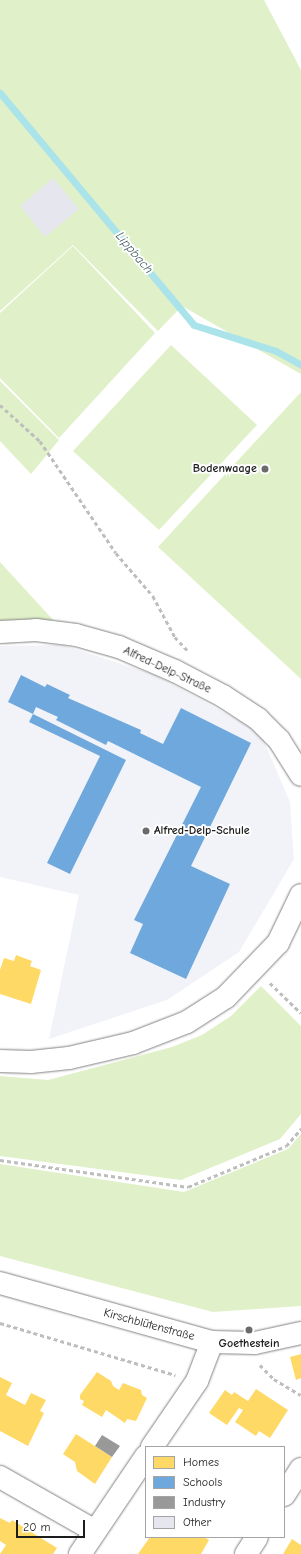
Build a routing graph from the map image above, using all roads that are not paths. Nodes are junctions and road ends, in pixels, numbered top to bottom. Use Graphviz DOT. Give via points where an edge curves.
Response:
graph roads {
  1 [pos="0,632"];
  2 [pos="301,775"];
  3 [pos="301,895"];
  4 [pos="0,1061"];
  5 [pos="0,1283"];
  6 [pos="301,1333"];
  7 [pos="212,1342"];
  8 [pos="153,1446"];
  9 [pos="145,1457"];
  10 [pos="301,1469"];
  11 [pos="0,1477"];
  12 [pos="285,1494"];
  13 [pos="95,1531"];
  14 [pos="256,1538"];
  15 [pos="80,1554"];
  16 [pos="246,1554"];
  1 -- 2 [label="street, Alfred-Delp-Straße" via="36,630 76,635 119,647 175,671 223,696 258,719 279,740"];
  3 -- 4 [label="street" via="278,943 226,997 187,1022 133,1043 69,1058 31,1062"];
  5 -- 7 [label="street, Kirschblütenstraße"];
  6 -- 7 [label="street, Kirschblütenstraße" via="255,1343"];
  7 -- 8 [label="street" via="197,1381"];
  9 -- 13 [label="street"];
  10 -- 12 [label="street"];
  11 -- 13 [label="street"];
  13 -- 15 [label="street"];
  14 -- 16 [label="street"];
}
